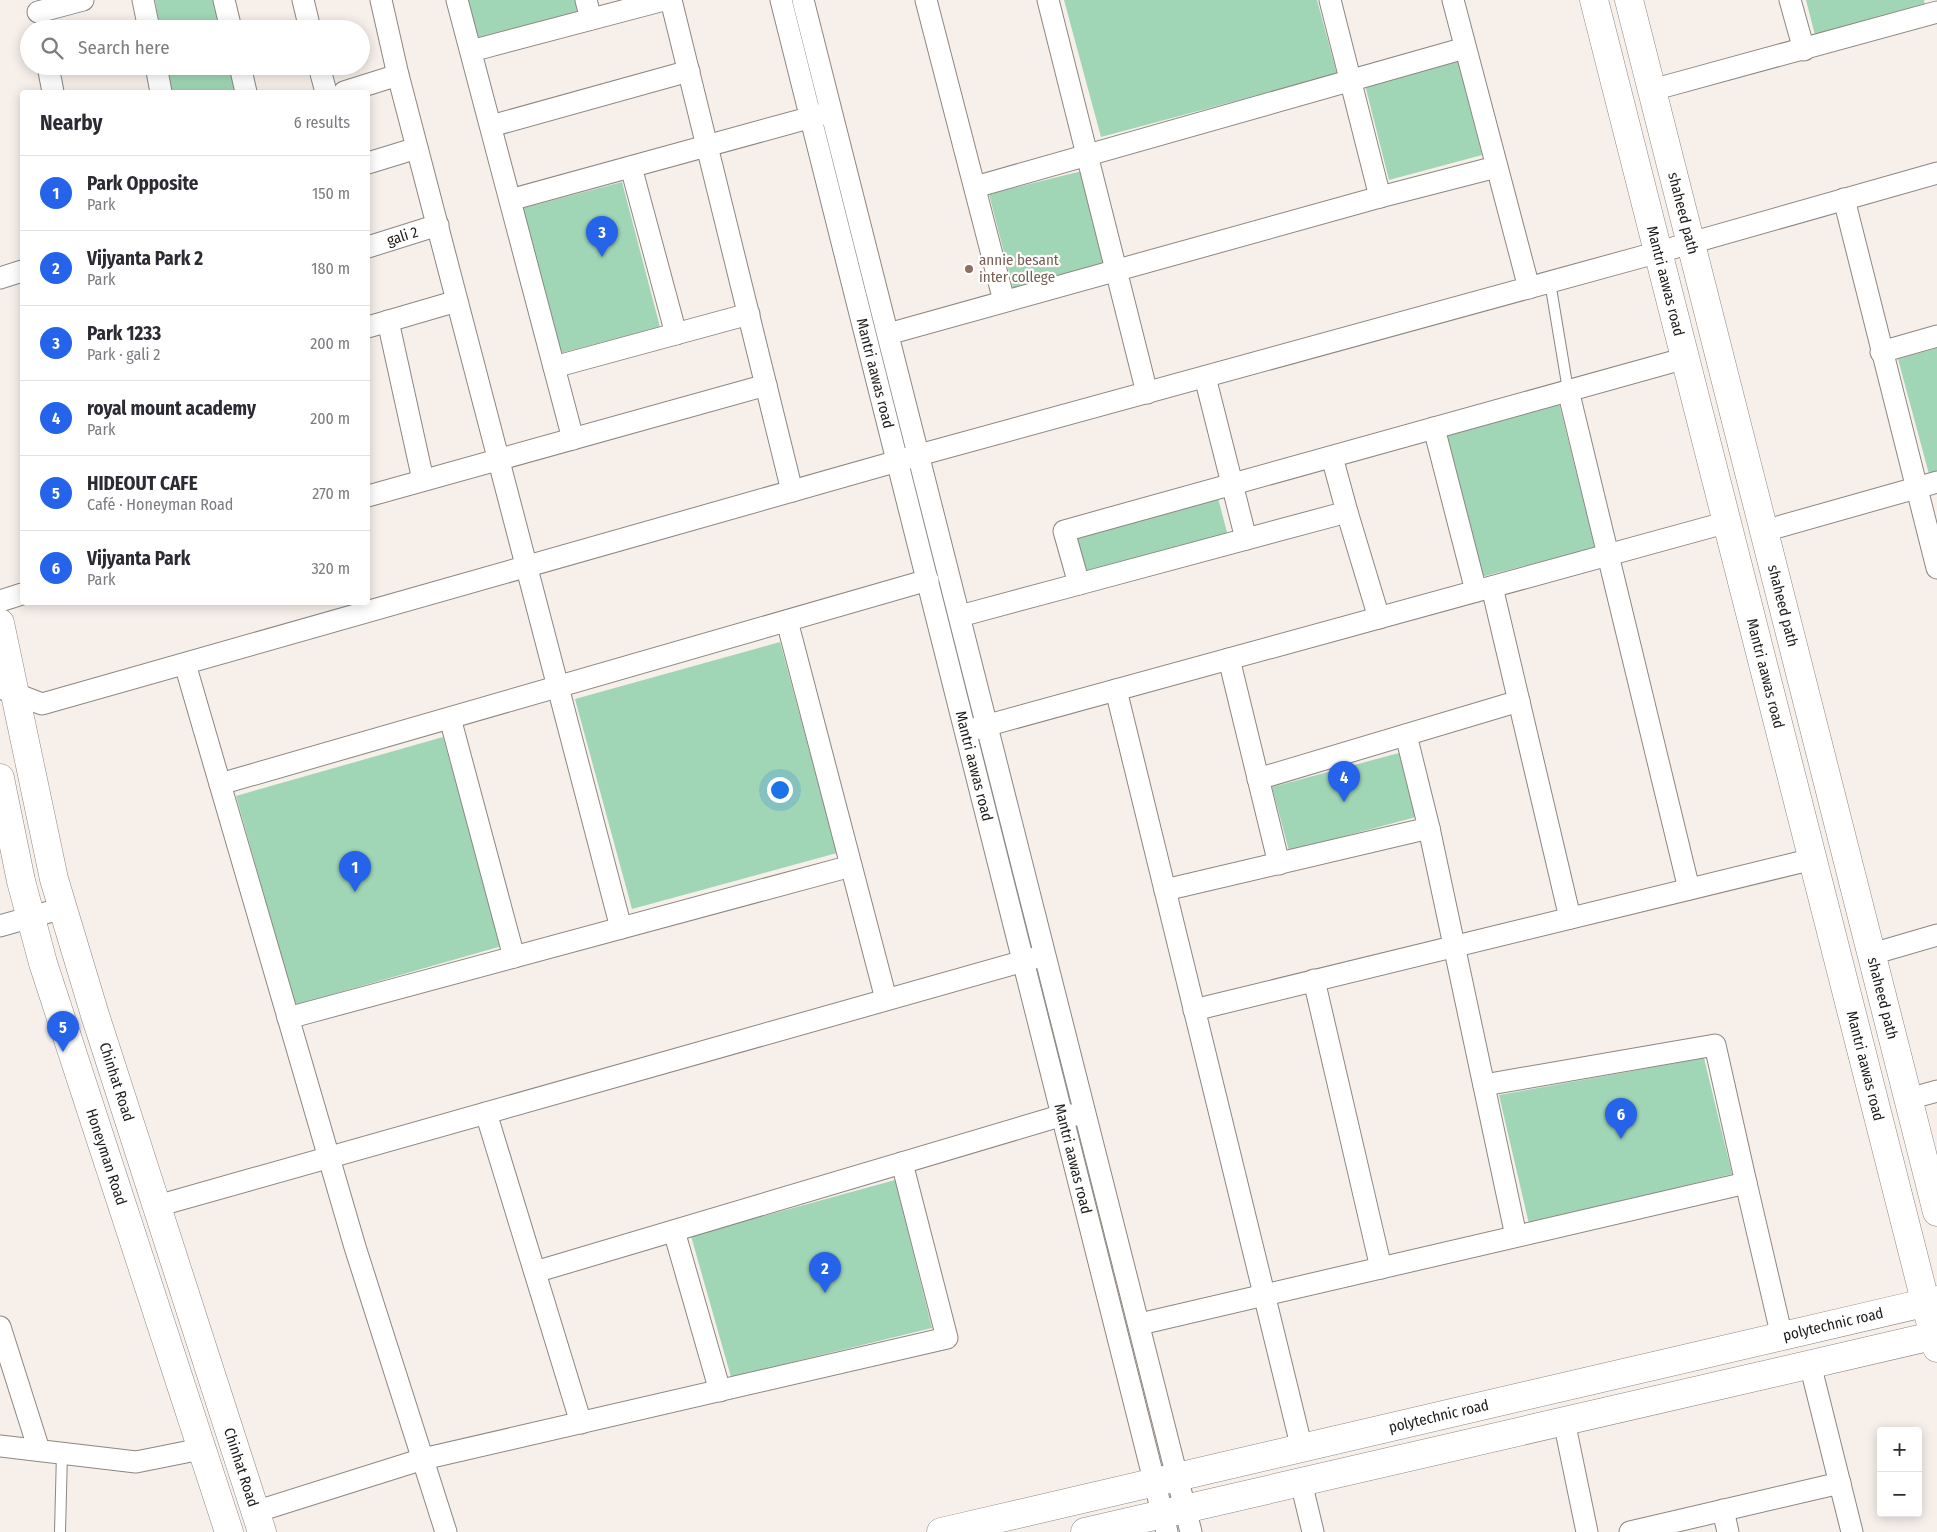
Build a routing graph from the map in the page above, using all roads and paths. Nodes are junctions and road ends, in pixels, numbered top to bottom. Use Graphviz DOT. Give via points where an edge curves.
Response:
graph roads {
  1 [pos="83,0"];
  2 [pos="143,0"];
  3 [pos="224,0"];
  4 [pos="303,0"];
  5 [pos="381,0"];
  6 [pos="457,0"];
  7 [pos="664,0"];
  8 [pos="671,0"];
  9 [pos="781,0"];
  10 [pos="803,0"];
  11 [pos="926,0"];
  12 [pos="1048,0"];
  13 [pos="1330,0"];
  14 [pos="1452,0"];
  15 [pos="1594,0"];
  16 [pos="1629,0"];
  17 [pos="1790,0"];
  18 [pos="1934,0"];
  19 [pos="589,10"];
  20 [pos="1937,11"];
  21 [pos="38,14"];
  22 [pos="147,20"];
  23 [pos="228,20"];
  24 [pos="308,20"];
  25 [pos="1465,48"];
  26 [pos="1804,50"];
  27 [pos="471,51"];
  28 [pos="689,71"];
  29 [pos="50,75"];
  30 [pos="158,75"];
  31 [pos="242,75"];
  32 [pos="322,75"];
  33 [pos="398,75"];
  34 [pos="1350,81"];
  35 [pos="53,90"];
  36 [pos="161,90"];
  37 [pos="246,90"];
  38 [pos="326,90"];
  39 [pos="350,90"];
  40 [pos="1652,90"];
  41 [pos="821,115"];
  42 [pos="491,126"];
  43 [pos="707,146"];
  44 [pos="417,148"];
  45 [pos="1087,156"];
  46 [pos="370,163"];
  47 [pos="631,167"];
  48 [pos="1496,167"];
  49 [pos="1937,173"];
  50 [pos="975,188"];
  51 [pos="1380,197"];
  52 [pos="1844,199"];
  53 [pos="510,200"];
  54 [pos="438,225"];
  55 [pos="1692,243"];
  56 [pos="370,246"];
  57 [pos="1659,252"];
  58 [pos="1116,270"];
  59 [pos="20,273"];
  60 [pos="0,278"];
  61 [pos="1550,282"];
  62 [pos="1529,288"];
  63 [pos="457,301"];
  64 [pos="1004,302"];
  65 [pos="748,314"];
  66 [pos="388,321"];
  67 [pos="370,326"];
  68 [pos="676,334"];
  69 [pos="888,334"];
  70 [pos="1937,336"];
  71 [pos="1881,352"];
  72 [pos="1686,358"];
  73 [pos="554,368"];
  74 [pos="1206,376"];
  75 [pos="766,385"];
  76 [pos="1568,390"];
  77 [pos="1147,393"];
  78 [pos="1434,428"];
  79 [pos="573,439"];
  80 [pos="919,456"];
  81 [pos="1332,457"];
  82 [pos="499,459"];
  83 [pos="898,461"];
  84 [pos="423,480"];
  85 [pos="1937,482"];
  86 [pos="1233,484"];
  87 [pos="1916,488"];
  88 [pos="792,491"];
  89 [pos="370,495"];
  90 [pos="1347,512"];
  91 [pos="1728,522"];
  92 [pos="1764,531"];
  93 [pos="1246,539"];
  94 [pos="1608,555"];
  95 [pos="527,566"];
  96 [pos="1937,568"];
  97 [pos="928,580"];
  98 [pos="1079,584"];
  99 [pos="1484,589"];
  100 [pos="20,595"];
  101 [pos="0,601"];
  102 [pos="960,618"];
  103 [pos="1379,618"];
  104 [pos="786,621"];
  105 [pos="0,623"];
  106 [pos="1229,659"];
  107 [pos="185,664"];
  108 [pos="558,686"];
  109 [pos="1116,690"];
  110 [pos="7,691"];
  111 [pos="1519,702"];
  112 [pos="450,718"];
  113 [pos="988,726"];
  114 [pos="966,731"];
  115 [pos="1406,735"];
  116 [pos="0,778"];
  117 [pos="1258,778"];
  118 [pos="220,784"];
  119 [pos="1429,828"];
  120 [pos="1813,859"];
  121 [pos="1279,864"];
  122 [pos="851,866"];
  123 [pos="1689,889"];
  124 [pos="1165,890"];
  125 [pos="63,908"];
  126 [pos="31,917"];
  127 [pos="1570,918"];
  128 [pos="0,926"];
  129 [pos="621,928"];
  130 [pos="1937,934"];
  131 [pos="1454,946"];
  132 [pos="1046,954"];
  133 [pos="1872,954"];
  134 [pos="514,957"];
  135 [pos="1024,961"];
  136 [pos="1314,980"];
  137 [pos="886,999"];
  138 [pos="1194,1010"];
  139 [pos="288,1018"];
  140 [pos="1484,1085"];
  141 [pos="1937,1091"];
  142 [pos="1908,1098"];
  143 [pos="486,1112"];
  144 [pos="1086,1114"];
  145 [pos="1063,1115"];
  146 [pos="329,1157"];
  147 [pos="902,1163"];
  148 [pos="1746,1183"];
  149 [pos="157,1206"];
  150 [pos="1937,1212"];
  151 [pos="674,1231"];
  152 [pos="1516,1236"];
  153 [pos="1380,1268"];
  154 [pos="535,1272"];
  155 [pos="1264,1295"];
  156 [pos="1931,1302"];
  157 [pos="1140,1324"];
  158 [pos="0,1327"];
  159 [pos="1782,1337"];
  160 [pos="1936,1339"];
  161 [pos="1810,1364"];
  162 [pos="720,1391"];
  163 [pos="1564,1421"];
  164 [pos="581,1423"];
  165 [pos="0,1446"];
  166 [pos="201,1449"];
  167 [pos="1302,1449"];
  168 [pos="39,1450"];
  169 [pos="62,1453"];
  170 [pos="423,1459"];
  171 [pos="1167,1480"];
  172 [pos="1300,1482"];
  173 [pos="1840,1483"];
  174 [pos="1723,1510"];
  175 [pos="258,1522"];
  176 [pos="1177,1522"];
  177 [pos="60,1532"];
  178 [pos="229,1532"];
  179 [pos="446,1532"];
  180 [pos="941,1532"];
  181 [pos="1085,1532"];
  182 [pos="1313,1532"];
  183 [pos="1588,1532"];
  184 [pos="1630,1532"];
  185 [pos="1728,1532"];
  186 [pos="1852,1532"];
  1 -- 21 [label="street"];
  2 -- 22 [label="street"];
  3 -- 23 [label="street"];
  4 -- 24 [label="street"];
  5 -- 33 [label="street"];
  6 -- 27 [label="street"];
  7 -- 19 [label="street"];
  8 -- 28 [label="street"];
  9 -- 41 [label="street, Mantri aawas road"];
  10 -- 41 [label="street"];
  11 -- 50 [label="street"];
  12 -- 45 [label="street"];
  13 -- 34 [label="street"];
  14 -- 25 [label="street"];
  15 -- 57 [label="street, Mantri aawas road"];
  16 -- 40 [label="street, shaheed path"];
  17 -- 26 [label="street"];
  18 -- 20 [label="street"];
  19 -- 27 [label="street"];
  20 -- 26 [label="street"];
  25 -- 34 [label="street"];
  25 -- 48 [label="street"];
  26 -- 40 [label="street"];
  27 -- 42 [label="street"];
  28 -- 42 [label="street"];
  28 -- 43 [label="street"];
  29 -- 35 [label="street"];
  30 -- 36 [label="street"];
  31 -- 37 [label="street"];
  32 -- 38 [label="street"];
  33 -- 39 [label="street"];
  33 -- 44 [label="street"];
  34 -- 45 [label="street"];
  34 -- 51 [label="street"];
  40 -- 55 [label="street, shaheed path"];
  41 -- 43 [label="street"];
  41 -- 69 [label="street"];
  41 -- 83 [label="street, Mantri aawas road"];
  42 -- 53 [label="street"];
  43 -- 47 [label="street"];
  43 -- 65 [label="street"];
  44 -- 46 [label="street"];
  44 -- 54 [label="street"];
  45 -- 50 [label="street"];
  45 -- 58 [label="street"];
  47 -- 53 [label="street"];
  47 -- 68 [label="street"];
  48 -- 51 [label="street"];
  48 -- 62 [label="street"];
  49 -- 52 [label="street"];
  50 -- 64 [label="street"];
  51 -- 58 [label="street"];
  52 -- 55 [label="street"];
  52 -- 71 [label="street"];
  53 -- 73 [label="street"];
  54 -- 56 [label="street, gali 2"];
  54 -- 63 [label="street"];
  55 -- 57 [label="street"];
  55 -- 92 [label="street, shaheed path"];
  57 -- 61 [label="street"];
  57 -- 72 [label="street, Mantri aawas road"];
  58 -- 64 [label="street"];
  58 -- 77 [label="street"];
  59 -- 60 [label="street"];
  61 -- 62 [label="street"];
  61 -- 76 [label="lane"];
  62 -- 74 [label="street"];
  63 -- 66 [label="street"];
  63 -- 82 [label="street"];
  64 -- 69 [label="street"];
  65 -- 68 [label="street"];
  65 -- 75 [label="street"];
  66 -- 67 [label="street"];
  66 -- 84 [label="street"];
  68 -- 73 [label="street"];
  69 -- 80 [label="street"];
  70 -- 71 [label="street"];
  71 -- 87 [label="street"];
  72 -- 76 [label="street"];
  72 -- 91 [label="street, Mantri aawas road"];
  73 -- 79 [label="street"];
  74 -- 77 [label="street"];
  74 -- 86 [label="street"];
  75 -- 79 [label="street"];
  75 -- 88 [label="street"];
  76 -- 78 [label="street"];
  76 -- 94 [label="street"];
  77 -- 80 [label="street"];
  78 -- 81 [label="street"];
  78 -- 99 [label="street"];
  79 -- 82 [label="street"];
  80 -- 83 [label="street"];
  80 -- 102 [label="street"];
  81 -- 86 [label="street"];
  81 -- 90 [label="street"];
  82 -- 84 [label="street"];
  82 -- 95 [label="street"];
  83 -- 88 [label="street"];
  83 -- 97 [label="street, Mantri aawas road"];
  84 -- 89 [label="street"];
  85 -- 87 [label="street"];
  86 -- 93 [label="street"];
  86 -- 98 [label="street" via="1064,531"];
  87 -- 92 [label="street"];
  87 -- 96 [label="street"];
  88 -- 95 [label="street"];
  90 -- 93 [label="street"];
  90 -- 103 [label="street"];
  91 -- 94 [label="street"];
  91 -- 120 [label="street, Mantri aawas road"];
  92 -- 133 [label="street, shaheed path"];
  93 -- 98 [label="street"];
  94 -- 99 [label="street"];
  94 -- 123 [label="street"];
  95 -- 107 [label="street"];
  95 -- 108 [label="street"];
  97 -- 104 [label="street"];
  97 -- 114 [label="street, Mantri aawas road"];
  98 -- 102 [label="street"];
  99 -- 103 [label="street"];
  99 -- 111 [label="street"];
  100 -- 101 [label="street"];
  102 -- 113 [label="street"];
  103 -- 106 [label="street"];
  104 -- 108 [label="street"];
  104 -- 122 [label="street"];
  105 -- 110 [label="street, Chinhat Road"];
  106 -- 109 [label="street"];
  106 -- 117 [label="street"];
  107 -- 110 [label="street" via="42,704"];
  107 -- 118 [label="street"];
  108 -- 112 [label="street"];
  108 -- 129 [label="street"];
  109 -- 113 [label="street"];
  109 -- 124 [label="street"];
  110 -- 125 [label="street, Chinhat Road"];
  111 -- 115 [label="street"];
  111 -- 127 [label="street"];
  112 -- 118 [label="street"];
  112 -- 134 [label="street"];
  113 -- 114 [label="street"];
  113 -- 132 [label="street"];
  114 -- 135 [label="street, Mantri aawas road"];
  115 -- 117 [label="street"];
  115 -- 119 [label="street"];
  116 -- 126 [label="street, Honeyman Road"];
  117 -- 121 [label="street"];
  118 -- 139 [label="street"];
  119 -- 121 [label="street"];
  119 -- 131 [label="street"];
  120 -- 123 [label="street"];
  120 -- 156 [label="street, Mantri aawas road"];
  121 -- 124 [label="street"];
  122 -- 129 [label="street"];
  122 -- 137 [label="street"];
  123 -- 127 [label="street"];
  124 -- 138 [label="street"];
  125 -- 126 [label="street"];
  125 -- 149 [label="street, Chinhat Road"];
  126 -- 128 [label="street"];
  126 -- 166 [label="street, Honeyman Road" via="43,963"];
  127 -- 131 [label="street"];
  129 -- 134 [label="street"];
  130 -- 133 [label="street"];
  131 -- 136 [label="street"];
  131 -- 140 [label="street"];
  132 -- 135 [label="street"];
  132 -- 144 [label="street"];
  133 -- 142 [label="street, shaheed path"];
  134 -- 139 [label="street"];
  135 -- 137 [label="street"];
  135 -- 145 [label="street, Mantri aawas road"];
  136 -- 138 [label="street"];
  136 -- 153 [label="street"];
  137 -- 143 [label="street"];
  138 -- 155 [label="street"];
  139 -- 146 [label="street"];
  140 -- 148 [label="street" via="1714,1045"];
  140 -- 152 [label="street"];
  141 -- 142 [label="street"];
  142 -- 150 [label="street, shaheed path"];
  143 -- 146 [label="street"];
  143 -- 154 [label="street"];
  144 -- 145 [label="street"];
  144 -- 157 [label="street"];
  145 -- 147 [label="street"];
  145 -- 171 [label="street, Mantri aawas road"];
  146 -- 149 [label="street"];
  146 -- 170 [label="street" via="354,1247"];
  147 -- 151 [label="street"];
  147 -- 162 [label="street" via="947,1338"];
  148 -- 152 [label="street"];
  148 -- 159 [label="street"];
  149 -- 175 [label="street, Chinhat Road"];
  151 -- 154 [label="street"];
  151 -- 162 [label="street"];
  152 -- 153 [label="street"];
  153 -- 155 [label="street"];
  154 -- 164 [label="street"];
  155 -- 157 [label="street"];
  155 -- 167 [label="street"];
  156 -- 159 [label="street, polytechnic road"];
  156 -- 160 [label="street, Mantri aawas road"];
  157 -- 171 [label="street"];
  158 -- 168 [label="street"];
  159 -- 167 [label="street, polytechnic road"];
  160 -- 161 [label="street"];
  161 -- 163 [label="street"];
  161 -- 173 [label="street"];
  162 -- 164 [label="street"];
  163 -- 172 [label="street"];
  163 -- 183 [label="street"];
  164 -- 170 [label="street"];
  165 -- 168 [label="street"];
  166 -- 169 [label="street" via="136,1462"];
  166 -- 178 [label="street, Honeyman Road"];
  167 -- 171 [label="street, polytechnic road"];
  168 -- 169 [label="street"];
  169 -- 177 [label="lane"];
  170 -- 175 [label="street"];
  170 -- 179 [label="street"];
  171 -- 176 [label="street, Mantri aawas road"];
  171 -- 180 [label="street, polytechnic road"];
  172 -- 176 [label="street"];
  172 -- 182 [label="street"];
  173 -- 174 [label="street"];
  173 -- 186 [label="street"];
  174 -- 184 [label="street"];
  174 -- 185 [label="street"];
  176 -- 181 [label="street"];
}
